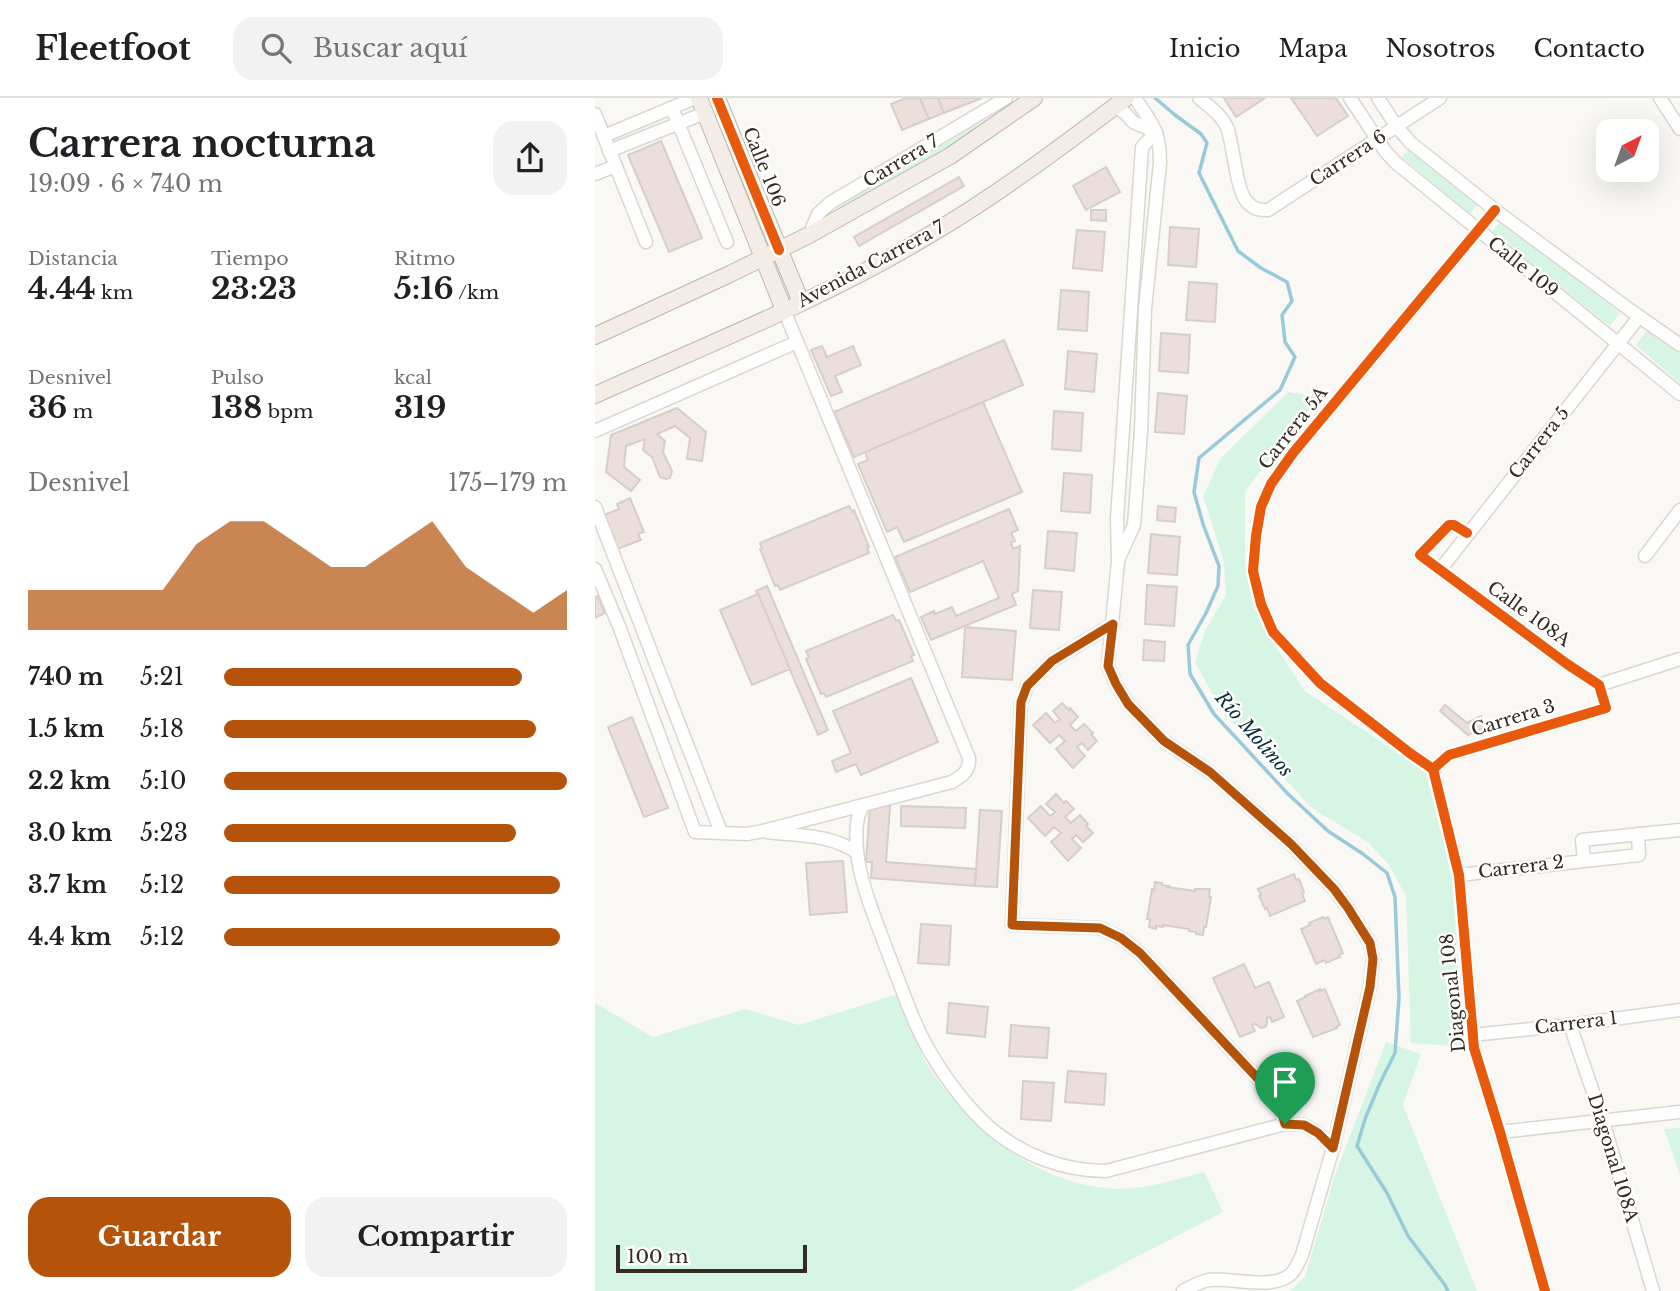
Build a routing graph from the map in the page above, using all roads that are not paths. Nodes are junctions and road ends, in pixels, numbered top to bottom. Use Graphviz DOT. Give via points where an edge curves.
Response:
graph roads {
  1 [pos="717,98"];
  2 [pos="1006,98"];
  3 [pos="1034,98"];
  4 [pos="1135,98"];
  5 [pos="1199,98"];
  6 [pos="1350,98"];
  7 [pos="1378,98"];
  8 [pos="1440,98"];
  9 [pos="1660,98"];
  10 [pos="1120,102"];
  11 [pos="689,103"];
  12 [pos="595,114"];
  13 [pos="678,123"];
  14 [pos="1397,127"];
  15 [pos="1680,129"];
  16 [pos="1156,132"];
  17 [pos="604,136"];
  18 [pos="1377,139"];
  19 [pos="609,151"];
  20 [pos="616,166"];
  21 [pos="595,174"];
  22 [pos="1495,210"];
  23 [pos="1478,230"];
  24 [pos="809,235"];
  25 [pos="646,242"];
  26 [pos="727,242"];
  27 [pos="779,250"];
  28 [pos="764,258"];
  29 [pos="801,302"];
  30 [pos="784,310"];
  31 [pos="1639,317"];
  32 [pos="595,335"];
  33 [pos="797,342"];
  34 [pos="1617,344"];
  35 [pos="1680,345"];
  36 [pos="1680,394"];
  37 [pos="595,395"];
  38 [pos="595,431"];
  39 [pos="595,507"];
  40 [pos="1680,510"];
  41 [pos="1467,533"];
  42 [pos="1645,556"];
  43 [pos="1118,561"];
  44 [pos="595,569"];
  45 [pos="1440,570"];
  46 [pos="1113,624"];
  47 [pos="1680,659"];
  48 [pos="1599,685"];
  49 [pos="1433,769"];
  50 [pos="863,805"];
  51 [pos="1680,830"];
  52 [pos="763,831"];
  53 [pos="721,832"];
  54 [pos="1638,834"];
  55 [pos="857,853"];
  56 [pos="1584,860"];
  57 [pos="1459,875"];
  58 [pos="1680,1010"];
  59 [pos="1570,1025"];
  60 [pos="1472,1034"];
  61 [pos="1680,1112"];
  62 [pos="1602,1121"];
  63 [pos="1285,1124"];
  64 [pos="1500,1132"];
  65 [pos="1333,1148"];
  66 [pos="1184,1291"];
  67 [pos="1545,1291"];
  68 [pos="1653,1291"];
  1 -- 27 [label="main road, Calle 106"];
  2 -- 24 [label="street, Carrera 7" via="830,202 818,214"];
  3 -- 24 [label="main road" via="950,156"];
  4 -- 16 [label="street"];
  5 -- 18 [label="street, Carrera 6" via="1226,123 1241,194 1254,209 1268,210"];
  6 -- 18 [label="street, Calle 109"];
  7 -- 14 [label="street, Calle 109"];
  8 -- 14 [label="street, Carrera 6"];
  9 -- 15 [label="street"];
  10 -- 16 [label="street" via="1133,122"];
  10 -- 29 [label="main road, Avenida Carrera 7" via="989,199 913,245"];
  11 -- 13 [label="street"];
  11 -- 13 [label="street"];
  11 -- 17 [label="street"];
  11 -- 28 [label="main road, Calle 106"];
  12 -- 17 [label="street"];
  13 -- 19 [label="street"];
  13 -- 26 [label="street"];
  14 -- 18 [label="street, Carrera 6"];
  14 -- 22 [label="street, Calle 109"];
  16 -- 43 [label="street" via="1160,163 1145,309 1134,525"];
  16 -- 43 [label="street" via="1142,147 1117,505"];
  17 -- 19 [label="street"];
  18 -- 23 [label="street, Calle 109" via="1395,162"];
  19 -- 20 [label="street"];
  20 -- 21 [label="street"];
  20 -- 25 [label="street"];
  22 -- 23 [label="street, Carrera 5A"];
  22 -- 31 [label="street, Calle 109"];
  23 -- 34 [label="street, Calle 109"];
  23 -- 49 [label="street, Carrera 5A" via="1271,484 1261,507 1253,571 1273,632 1320,683"];
  24 -- 27 [label="main road"];
  27 -- 28 [label="main road"];
  27 -- 29 [label="main road, Calle 106"];
  28 -- 30 [label="main road, Calle 106"];
  28 -- 32 [label="main road"];
  29 -- 30 [label="main road, Avenida Carrera 7"];
  30 -- 33 [label="street"];
  30 -- 37 [label="main road, Avenida Carrera 7"];
  31 -- 34 [label="street, Carrera 5"];
  31 -- 35 [label="street, Calle 109"];
  33 -- 38 [label="street"];
  33 -- 50 [label="street" via="969,764 952,782"];
  34 -- 36 [label="street, Calle 109"];
  34 -- 41 [label="street, Carrera 5"];
  39 -- 53 [label="street"];
  40 -- 42 [label="street"];
  41 -- 45 [label="street, Carrera 5"];
  41 -- 45 [label="street, Calle 108A" via="1449,526 1420,555"];
  43 -- 46 [label="street"];
  44 -- 53 [label="street" via="695,832"];
  45 -- 48 [label="street, Calle 108A"];
  46 -- 63 [label="street" via="1052,661 1027,686 1021,702 1012,925 1100,928 1121,938 1278,1100"];
  46 -- 65 [label="street" via="1108,666 1128,704 1164,741 1210,772 1291,844 1334,889 1370,943 1370,987"];
  47 -- 48 [label="street"];
  48 -- 49 [label="street, Carrera 3" via="1606,708 1449,755"];
  49 -- 57 [label="street, Diagonal 108"];
  50 -- 52 [label="street"];
  50 -- 55 [label="street" via="857,816"];
  51 -- 54 [label="street, Carrera 2"];
  52 -- 53 [label="street"];
  52 -- 55 [label="street" via="835,841"];
  54 -- 56 [label="street, Carrera 2" via="1639,855"];
  54 -- 56 [label="street, Carrera 2" via="1582,840"];
  55 -- 63 [label="street" via="869,902 919,1032 967,1104 1013,1145 1060,1165 1106,1171"];
  56 -- 57 [label="street, Carrera 2"];
  57 -- 60 [label="street, Diagonal 108"];
  58 -- 59 [label="street, Carrera 1"];
  59 -- 60 [label="street, Carrera 1"];
  59 -- 62 [label="street, Diagonal 108A"];
  60 -- 64 [label="street, Diagonal 108"];
  61 -- 62 [label="street"];
  62 -- 64 [label="street"];
  62 -- 68 [label="street, Diagonal 108A"];
  63 -- 65 [label="street" via="1304,1125"];
  64 -- 67 [label="street, Diagonal 108"];
  65 -- 66 [label="street" via="1302,1255 1291,1274 1276,1282 1205,1281"];
}
